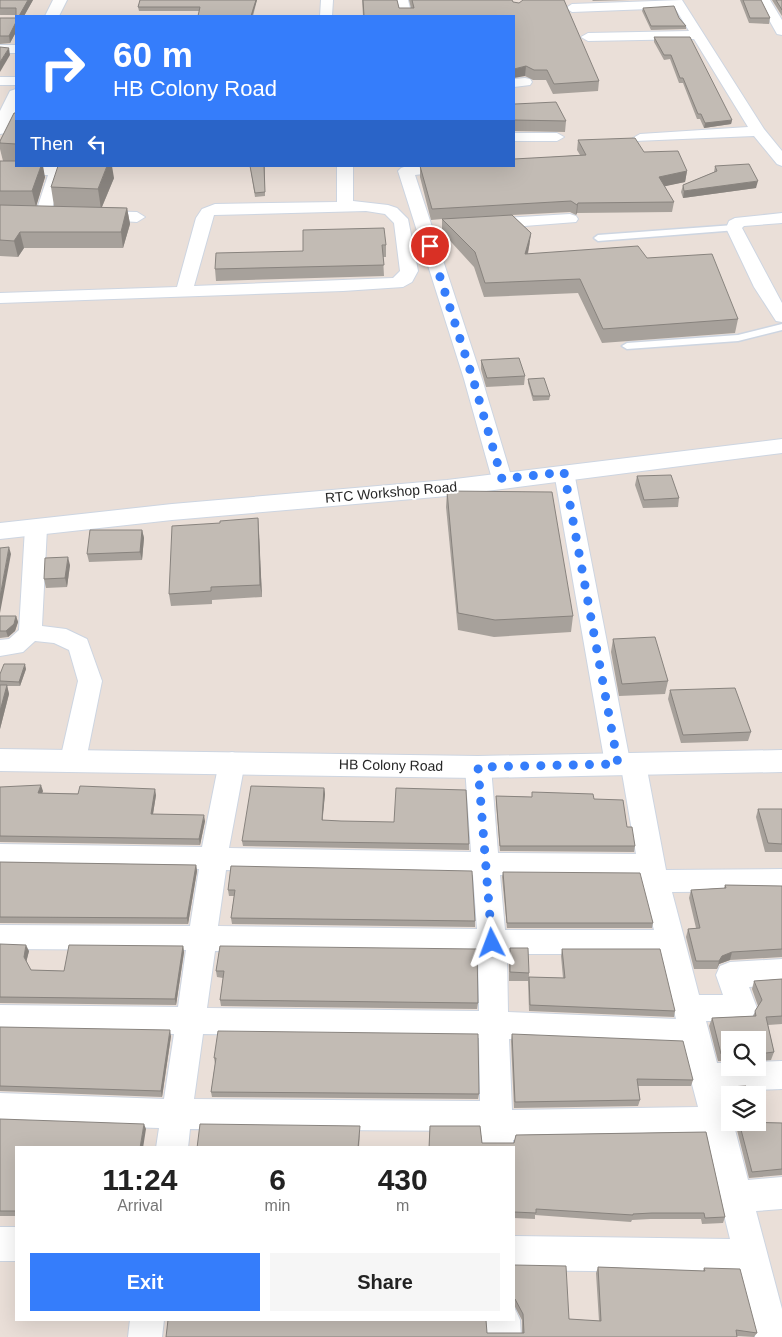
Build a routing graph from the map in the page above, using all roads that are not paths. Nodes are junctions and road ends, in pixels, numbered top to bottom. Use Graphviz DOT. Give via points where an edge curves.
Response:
graph roads {
  1 [pos="60,0"];
  2 [pos="327,0"];
  3 [pos="402,0"];
  4 [pos="764,0"];
  5 [pos="677,2"];
  6 [pos="572,8"];
  7 [pos="52,15"];
  8 [pos="326,15"];
  9 [pos="406,15"];
  10 [pos="782,30"];
  11 [pos="698,35"];
  12 [pos="588,37"];
  13 [pos="0,49"];
  14 [pos="15,49"];
  15 [pos="0,81"];
  16 [pos="15,81"];
  17 [pos="15,96"];
  18 [pos="8,113"];
  19 [pos="0,129"];
  20 [pos="758,132"];
  21 [pos="557,137"];
  22 [pos="515,138"];
  23 [pos="640,138"];
  24 [pos="782,161"];
  25 [pos="345,167"];
  26 [pos="442,167"];
  27 [pos="461,167"];
  28 [pos="58,168"];
  29 [pos="0,170"];
  30 [pos="76,170"];
  31 [pos="345,206"];
  32 [pos="0,214"];
  33 [pos="43,214"];
  34 [pos="62,215"];
  35 [pos="80,215"];
  36 [pos="137,217"];
  37 [pos="782,218"];
  38 [pos="570,220"];
  39 [pos="473,225"];
  40 [pos="444,226"];
  41 [pos="424,227"];
  42 [pos="734,228"];
  43 [pos="598,238"];
  44 [pos="184,292"];
  45 [pos="0,298"];
  46 [pos="782,317"];
  47 [pos="782,328"];
  48 [pos="627,346"];
  49 [pos="782,446"];
  50 [pos="564,472"];
  51 [pos="502,479"];
  52 [pos="36,528"];
  53 [pos="0,531"];
  54 [pos="30,633"];
  55 [pos="0,648"];
  56 [pos="0,760"];
  57 [pos="73,760"];
  58 [pos="782,761"];
  59 [pos="232,762"];
  60 [pos="626,764"];
  61 [pos="478,767"];
  62 [pos="0,855"];
  63 [pos="214,857"];
  64 [pos="488,865"];
  65 [pos="653,873"];
  66 [pos="782,880"];
  67 [pos="0,937"];
  68 [pos="202,937"];
  69 [pos="671,942"];
  70 [pos="492,943"];
  71 [pos="782,972"];
  72 [pos="0,1018"];
  73 [pos="192,1021"];
  74 [pos="691,1021"];
  75 [pos="494,1026"];
  76 [pos="782,1075"];
  77 [pos="706,1078"];
  78 [pos="0,1108"];
  79 [pos="177,1114"];
  80 [pos="717,1122"];
  81 [pos="497,1130"];
  82 [pos="172,1146"];
  83 [pos="782,1193"];
  84 [pos="736,1197"];
  85 [pos="0,1244"];
  86 [pos="15,1244"];
  87 [pos="515,1253"];
  88 [pos="751,1256"];
  89 [pos="147,1321"];
  90 [pos="503,1321"];
  91 [pos="145,1337"];
  92 [pos="504,1337"];
  93 [pos="772,1337"];
  1 -- 7 [label="street"];
  2 -- 8 [label="street"];
  3 -- 9 [label="street"];
  4 -- 10 [label="street"];
  5 -- 6 [label="street"];
  5 -- 11 [label="street"];
  11 -- 12 [label="street"];
  11 -- 20 [label="street"];
  13 -- 14 [label="street"];
  15 -- 16 [label="street"];
  17 -- 18 [label="street"];
  18 -- 19 [label="street"];
  20 -- 23 [label="street"];
  20 -- 24 [label="street"];
  21 -- 22 [label="street"];
  25 -- 31 [label="street"];
  26 -- 27 [label="street"];
  26 -- 41 [label="street" via="406,171"];
  28 -- 29 [label="street"];
  28 -- 30 [label="street"];
  28 -- 33 [label="street"];
  31 -- 44 [label="street" via="228,207 208,212"];
  31 -- 44 [label="street" via="382,208 398,216 402,222 409,271 402,281"];
  32 -- 33 [label="street"];
  33 -- 34 [label="street"];
  35 -- 36 [label="street"];
  37 -- 42 [label="street" via="741,221"];
  38 -- 39 [label="street"];
  40 -- 41 [label="street"];
  41 -- 51 [label="street"];
  42 -- 43 [label="lane"];
  42 -- 46 [label="street"];
  44 -- 45 [label="street"];
  47 -- 48 [label="lane" via="738,338"];
  49 -- 50 [label="street, RTC Workshop Road"];
  50 -- 51 [label="street, RTC Workshop Road"];
  50 -- 60 [label="street"];
  51 -- 52 [label="street, RTC Workshop Road" via="447,488 172,512"];
  52 -- 53 [label="street, RTC Workshop Road"];
  52 -- 54 [label="street"];
  54 -- 55 [label="street" via="14,646"];
  54 -- 57 [label="street" via="58,635 79,645 90,681"];
  56 -- 57 [label="street, HB Colony Road"];
  57 -- 59 [label="street, HB Colony Road"];
  58 -- 60 [label="street, HB Colony Road"];
  59 -- 61 [label="street, HB Colony Road"];
  59 -- 63 [label="street"];
  60 -- 61 [label="street, HB Colony Road"];
  60 -- 65 [label="street"];
  61 -- 64 [label="street"];
  62 -- 63 [label="street"];
  63 -- 64 [label="street"];
  63 -- 68 [label="street"];
  64 -- 65 [label="street"];
  64 -- 70 [label="street"];
  65 -- 66 [label="street"];
  65 -- 69 [label="street"];
  67 -- 68 [label="street"];
  68 -- 70 [label="street"];
  68 -- 73 [label="street"];
  69 -- 70 [label="street"];
  69 -- 74 [label="street"];
  70 -- 75 [label="street"];
  71 -- 74 [label="street" via="730,975 742,1008"];
  72 -- 73 [label="street"];
  73 -- 75 [label="street"];
  73 -- 79 [label="street"];
  74 -- 75 [label="street"];
  74 -- 77 [label="street"];
  75 -- 81 [label="street"];
  76 -- 77 [label="street"];
  77 -- 80 [label="street"];
  78 -- 79 [label="street"];
  79 -- 81 [label="street"];
  79 -- 82 [label="street"];
  80 -- 81 [label="street"];
  80 -- 84 [label="street"];
  83 -- 84 [label="street"];
  84 -- 88 [label="street"];
  85 -- 86 [label="street"];
  87 -- 88 [label="street"];
  88 -- 93 [label="street"];
  89 -- 91 [label="street"];
  90 -- 92 [label="street"];
}
